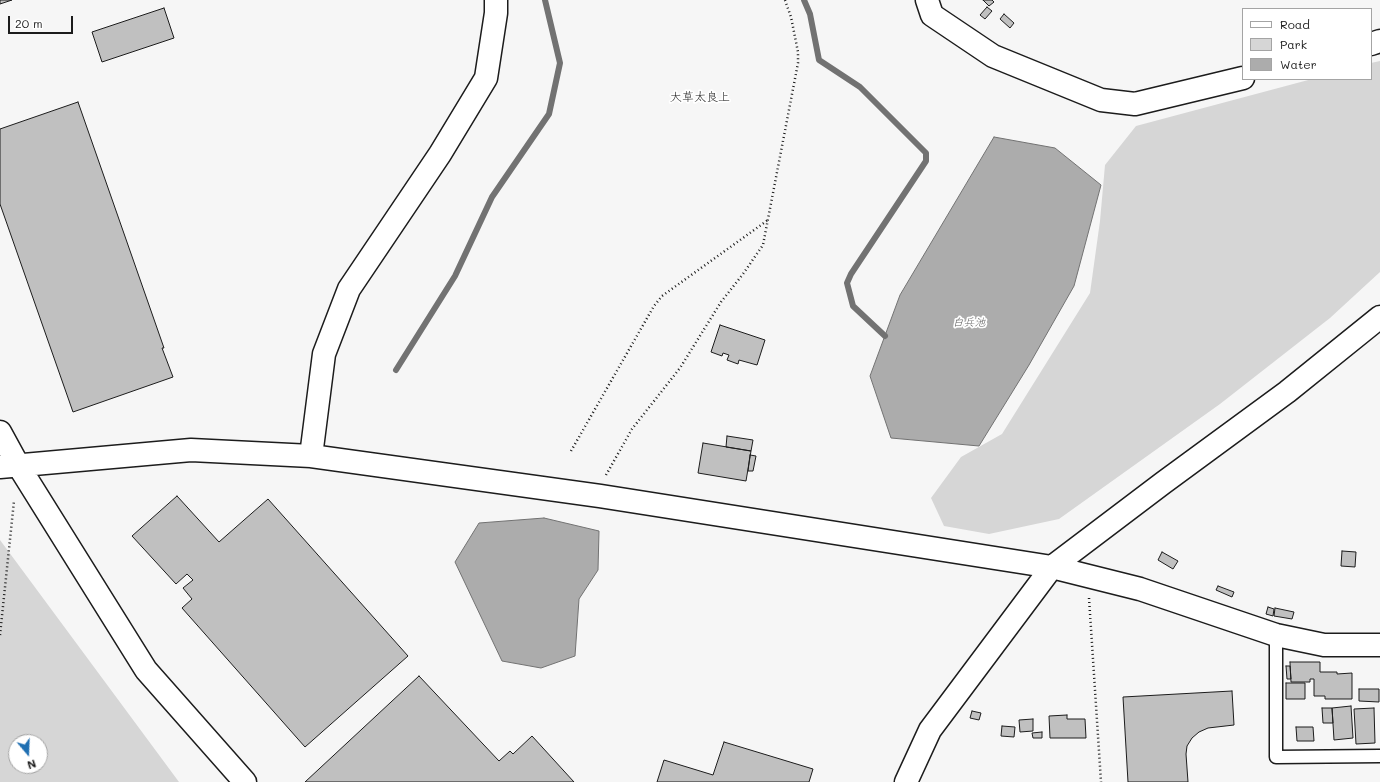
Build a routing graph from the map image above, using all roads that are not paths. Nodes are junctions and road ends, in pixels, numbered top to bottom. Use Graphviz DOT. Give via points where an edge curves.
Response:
graph roads {
  1 [pos="496,0"];
  2 [pos="927,0"];
  3 [pos="1242,78"];
  4 [pos="1380,317"];
  5 [pos="0,432"];
  6 [pos="311,456"];
  7 [pos="9,466"];
  8 [pos="1052,567"];
  9 [pos="1276,635"];
  10 [pos="1380,645"];
  11 [pos="1380,756"];
  12 [pos="245,782"];
  13 [pos="906,782"];
  1 -- 6 [label="street" via="486,78 440,154 349,289 324,354"];
  2 -- 3 [label="street" via="932,14 993,56 1101,100 1135,104"];
  4 -- 8 [label="street" via="1287,392"];
  5 -- 7 [label="street"];
  6 -- 7 [label="street" via="191,450"];
  6 -- 8 [label="street" via="600,496"];
  7 -- 12 [label="street" via="146,670"];
  8 -- 9 [label="street" via="1140,589"];
  8 -- 13 [label="street" via="930,730"];
  9 -- 10 [label="street" via="1324,645"];
  9 -- 11 [label="lane" via="1276,757"];
}
